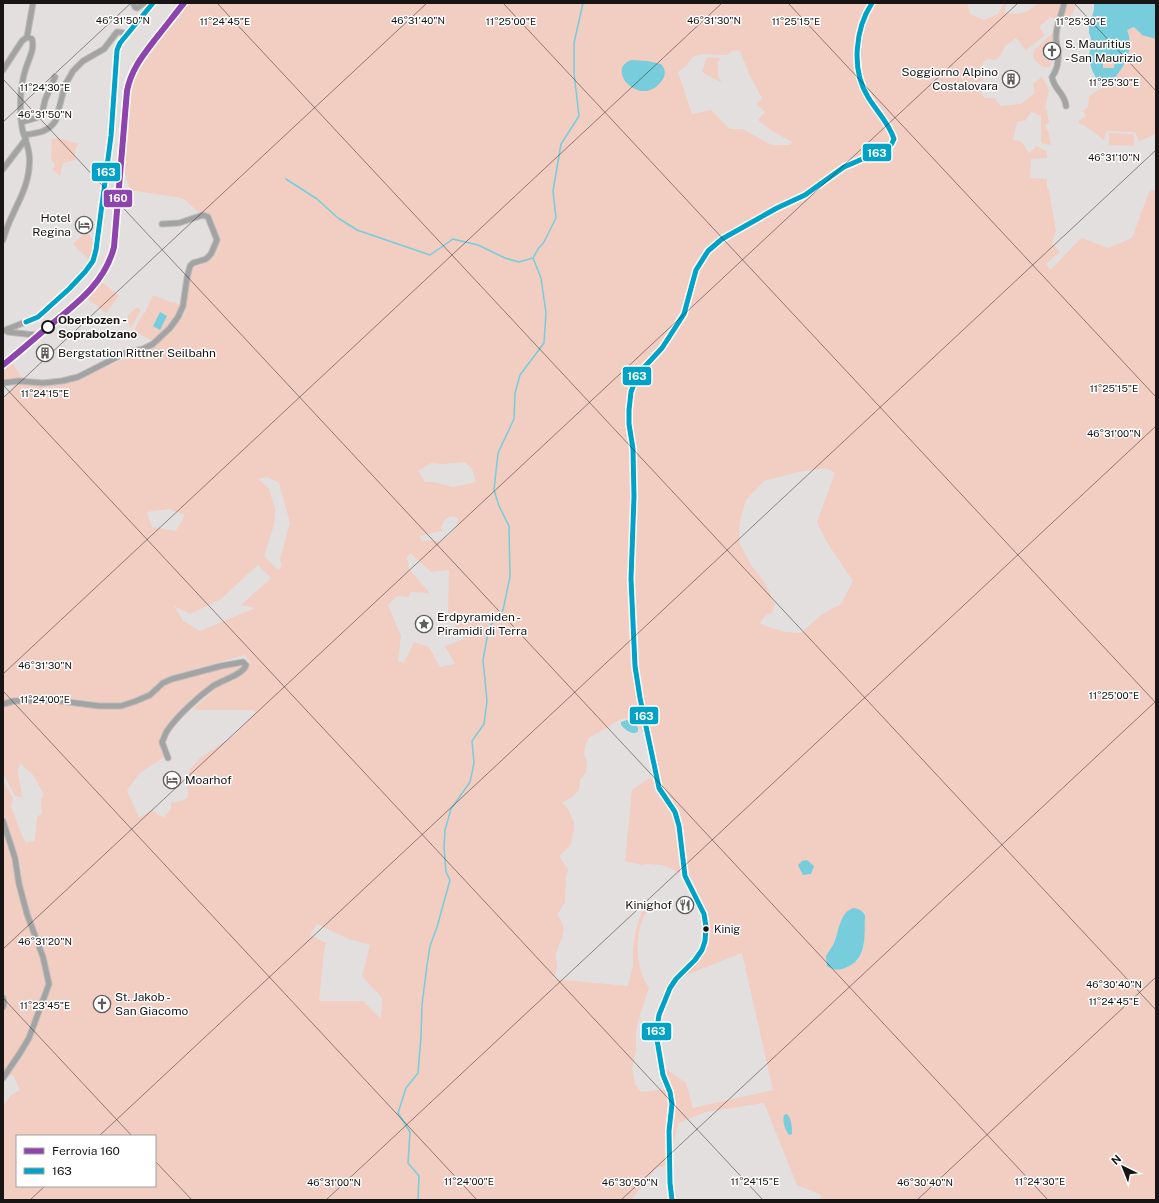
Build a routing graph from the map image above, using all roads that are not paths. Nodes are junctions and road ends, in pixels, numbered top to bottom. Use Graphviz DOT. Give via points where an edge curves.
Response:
graph roads {
  1 [pos="33,3"];
  2 [pos="133,3"];
  3 [pos="145,3"];
  4 [pos="153,3"];
  5 [pos="872,3"];
  6 [pos="1064,3"];
  7 [pos="127,34"];
  8 [pos="27,37"];
  9 [pos="3,70"];
  10 [pos="54,77"];
  11 [pos="1066,106"];
  12 [pos="22,122"];
  13 [pos="25,137"];
  14 [pos="3,170"];
  15 [pos="162,224"];
  16 [pos="3,240"];
  17 [pos="5,330"];
  18 [pos="35,335"];
  19 [pos="3,383"];
  20 [pos="3,704"];
  21 [pos="168,758"];
  22 [pos="3,821"];
  23 [pos="3,998"];
  24 [pos="3,1007"];
  25 [pos="3,1078"];
  26 [pos="672,1200"];
  1 -- 8 [label="street"];
  2 -- 3 [label="street" via="137,8"];
  4 -- 7 [label="street"];
  5 -- 26 [label="street" via="860,35 858,72 865,92 893,134 891,145 844,166 805,195 722,239 708,251 696,270 684,314 662,348 638,374 631,392 629,424 633,450 634,497 630,579 635,666 659,788 675,812 685,876 700,904 706,927 702,950 670,988 659,1015 656,1034 663,1075 672,1104 669,1131"];
  6 -- 11 [label="street" via="1057,27 1058,63 1052,77 1053,83 1066,99"];
  7 -- 13 [label="street" via="117,32 104,49 83,61 75,69 65,84 56,120 44,131"];
  7 -- 17 [label="street" via="118,47 116,56 111,136 93,261 69,289 38,317"];
  8 -- 9 [label="street"];
  8 -- 12 [label="street" via="32,39 34,46 21,92"];
  10 -- 12 [label="street" via="42,114"];
  12 -- 13 [label="street"];
  13 -- 14 [label="street"];
  13 -- 16 [label="street" via="29,148 29,170 23,192"];
  15 -- 19 [label="street" via="179,223 204,215 208,217 217,240 206,259 190,266 183,306 178,317 154,343 143,349 125,353 78,377 53,383"];
  17 -- 18 [label="street"];
  20 -- 21 [label="street" via="14,701 53,700 121,706 150,695 163,683 172,679 243,662 246,665 244,669 214,685 166,732 162,742"];
  22 -- 25 [label="street" via="15,858 27,914 43,957 49,984 29,1038"];
  23 -- 24 [label="street"];
}
